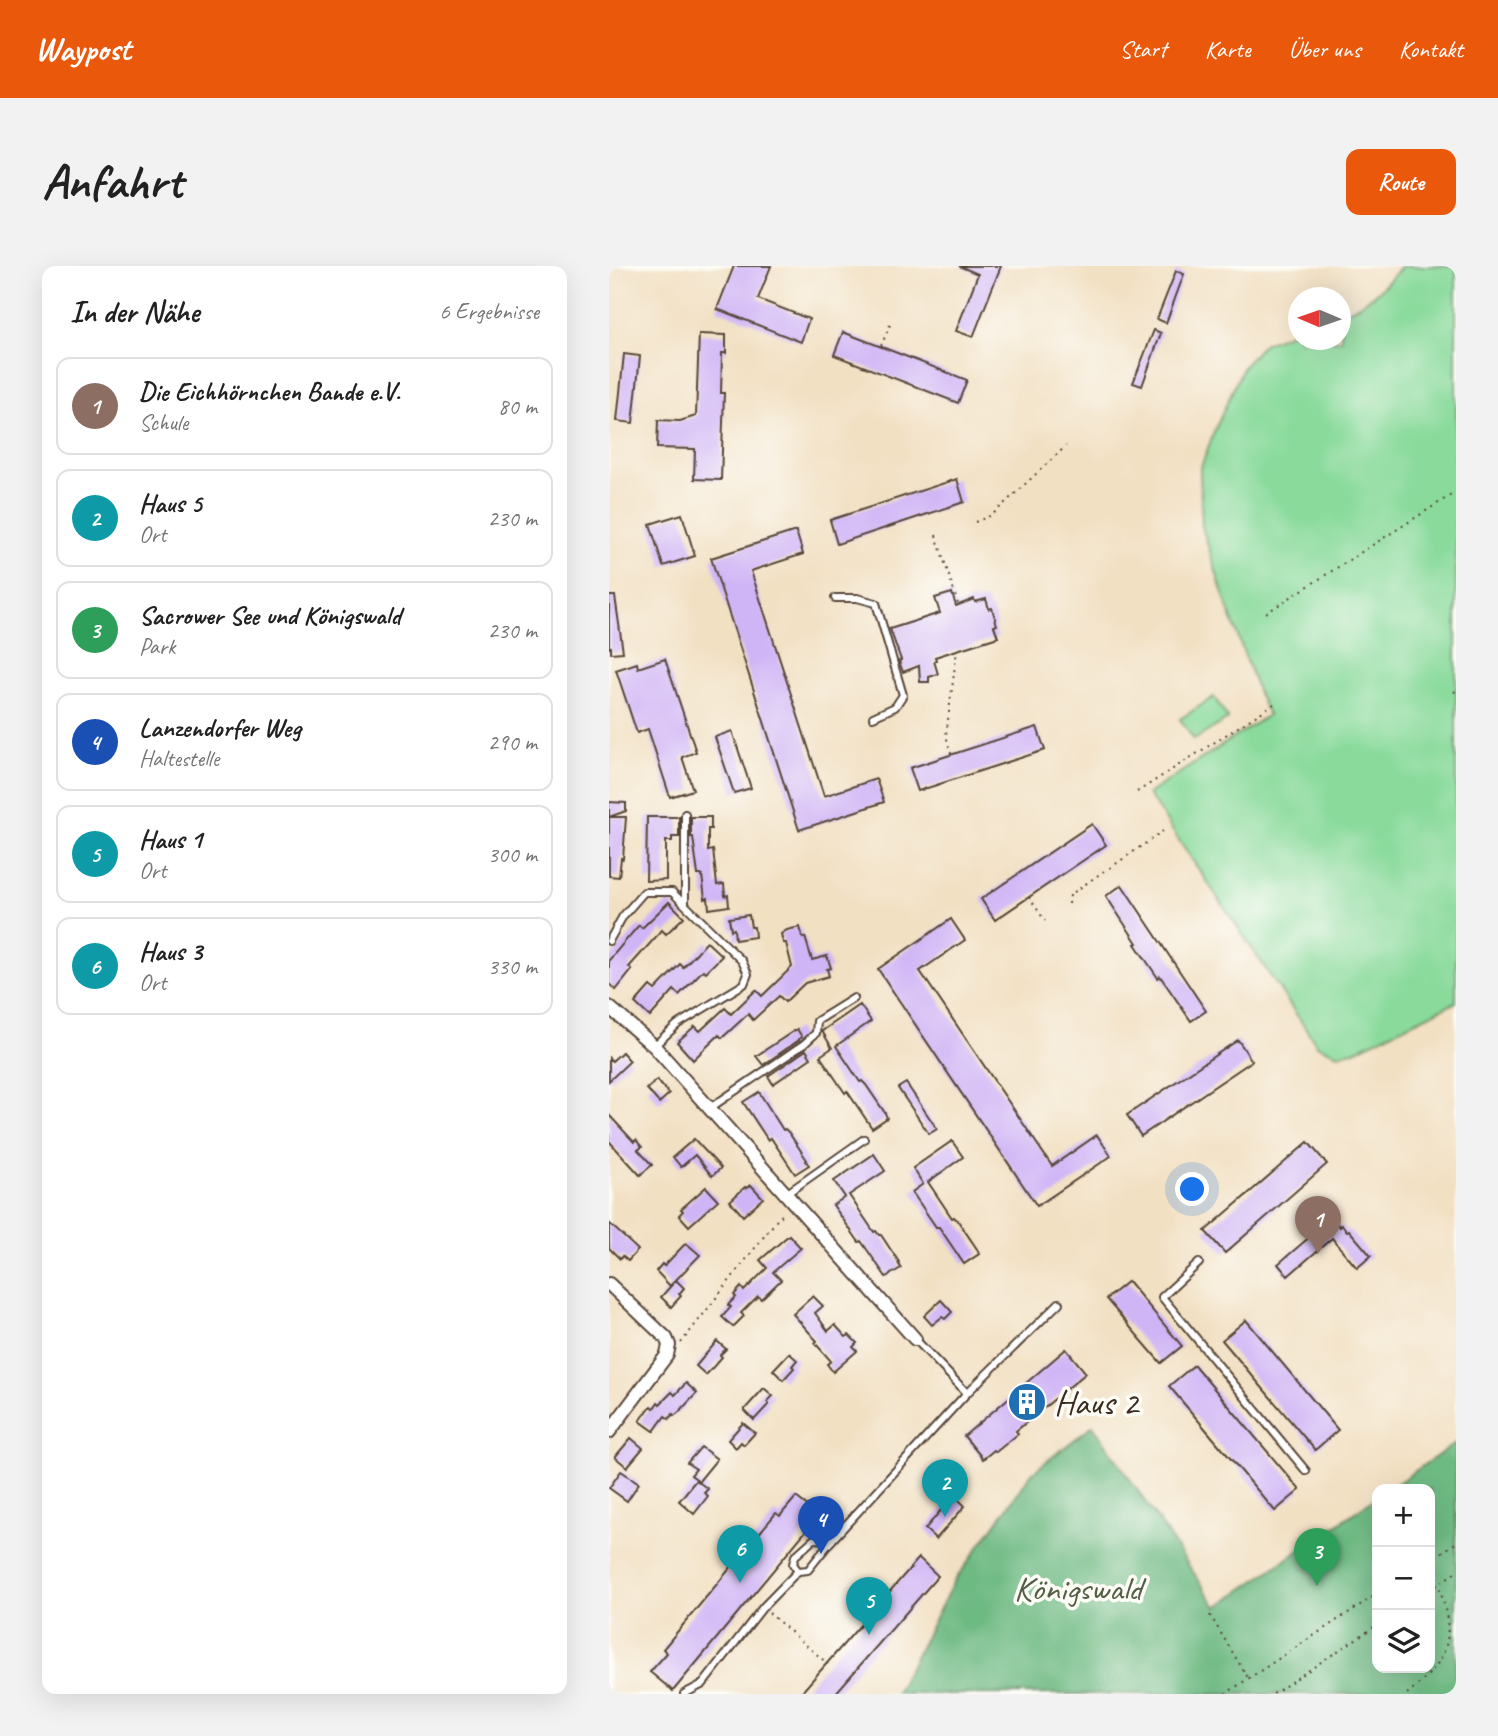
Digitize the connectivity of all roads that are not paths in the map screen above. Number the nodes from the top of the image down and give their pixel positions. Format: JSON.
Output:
{"nodes":[{"id":1,"x":835,"y":598,"type":"dead end"},
{"id":2,"x":873,"y":717,"type":"dead end"},
{"id":3,"x":685,"y":814,"type":"dead end"},
{"id":4,"x":685,"y":904,"type":"junction"},
{"id":5,"x":609,"y":941,"type":"edge"},
{"id":6,"x":854,"y":998,"type":"dead end"},
{"id":7,"x":609,"y":1007,"type":"edge"},
{"id":8,"x":654,"y":1046,"type":"junction"},
{"id":9,"x":710,"y":1108,"type":"junction"},
{"id":10,"x":864,"y":1139,"type":"dead end"},
{"id":11,"x":790,"y":1198,"type":"junction"},
{"id":12,"x":1199,"y":1263,"type":"dead end"},
{"id":13,"x":609,"y":1284,"type":"edge"},
{"id":14,"x":1059,"y":1303,"type":"dead end"},
{"id":15,"x":915,"y":1339,"type":"joint"},
{"id":16,"x":967,"y":1393,"type":"junction"},
{"id":17,"x":609,"y":1432,"type":"edge"},
{"id":18,"x":1306,"y":1471,"type":"dead end"},
{"id":19,"x":832,"y":1540,"type":"junction"},
{"id":20,"x":798,"y":1572,"type":"junction"},
{"id":21,"x":684,"y":1694,"type":"edge"}],
"edges":[{"from":1,"to":2,"type":"lane"},
{"from":3,"to":4,"type":"lane"},
{"from":4,"to":5,"type":"lane"},
{"from":4,"to":8,"type":"lane"},
{"from":6,"to":9,"type":"lane"},
{"from":7,"to":8,"type":"street"},
{"from":8,"to":9,"type":"street"},
{"from":9,"to":11,"type":"street"},
{"from":10,"to":11,"type":"lane"},
{"from":11,"to":15,"type":"street"},
{"from":12,"to":18,"type":"lane"},
{"from":13,"to":17,"type":"street"},
{"from":14,"to":16,"type":"lane"},
{"from":15,"to":16,"type":"lane"},
{"from":16,"to":19,"type":"lane"},
{"from":19,"to":20,"type":"lane"},
{"from":19,"to":20,"type":"lane"},
{"from":20,"to":21,"type":"lane"}]}
